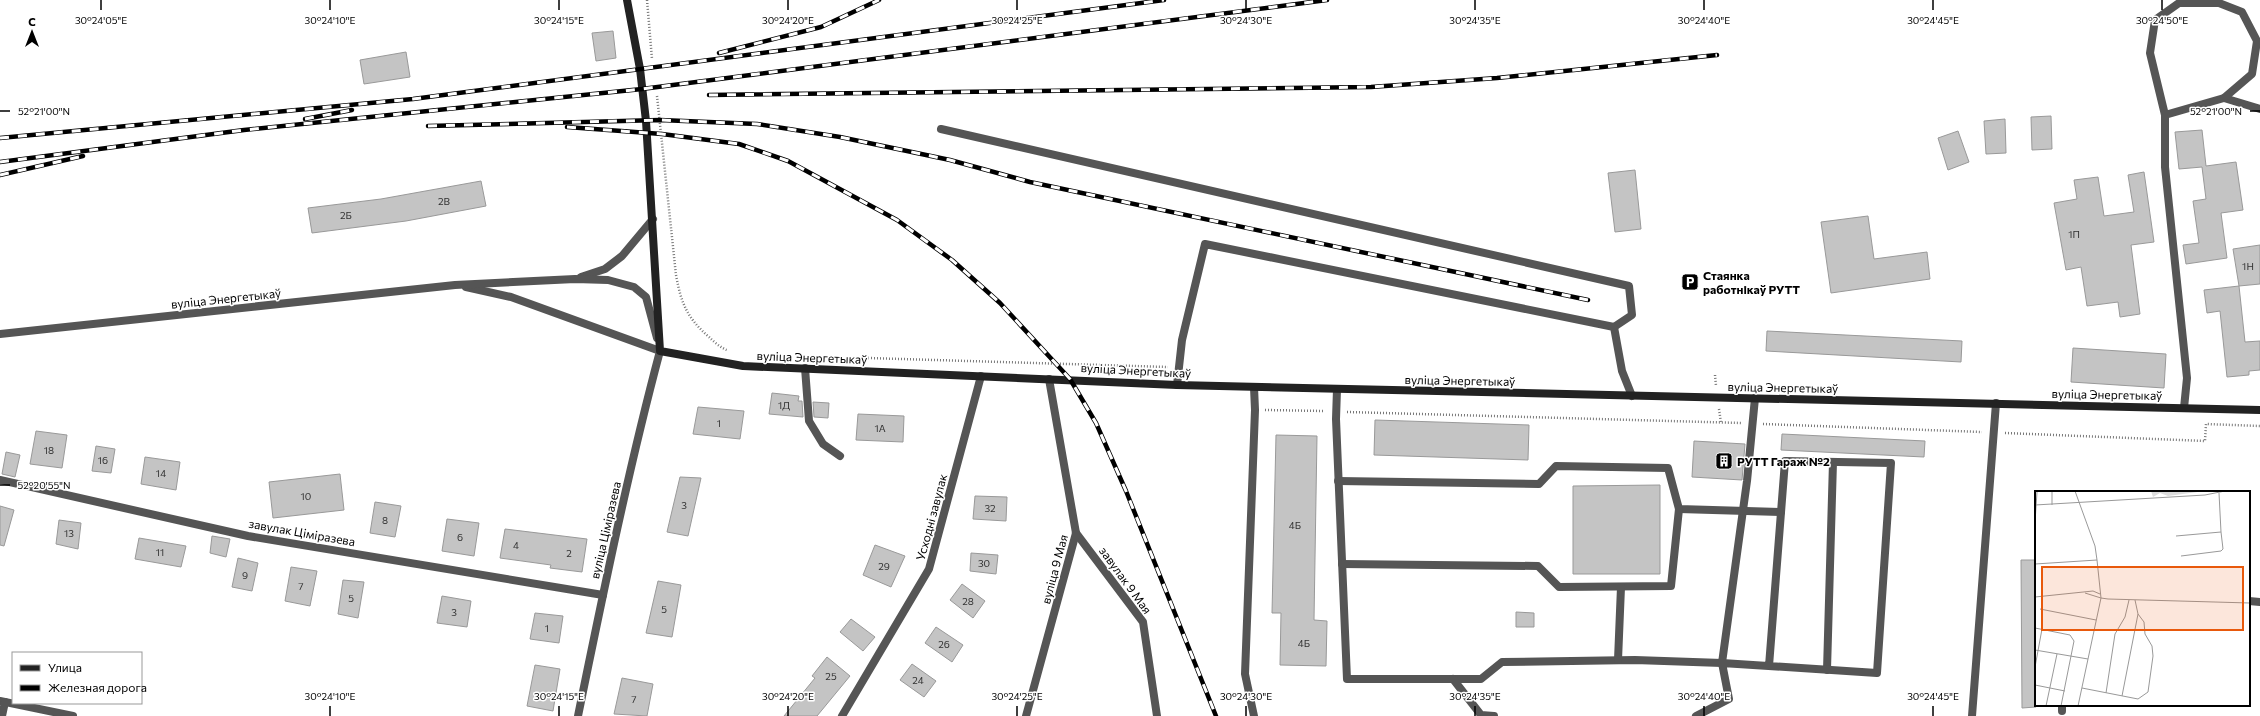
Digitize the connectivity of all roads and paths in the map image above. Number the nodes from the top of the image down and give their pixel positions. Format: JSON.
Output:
{"nodes":[{"id":1,"x":627,"y":0,"type":"edge"},
{"id":2,"x":647,"y":0,"type":"edge"},
{"id":3,"x":652,"y":67,"type":"dead end"},
{"id":4,"x":656,"y":94,"type":"dead end"},
{"id":5,"x":2224,"y":98,"type":"junction"},
{"id":6,"x":2260,"y":109,"type":"edge"},
{"id":7,"x":2165,"y":115,"type":"junction"},
{"id":8,"x":941,"y":129,"type":"dead end"},
{"id":9,"x":653,"y":219,"type":"junction"},
{"id":10,"x":575,"y":279,"type":"junction"},
{"id":11,"x":456,"y":285,"type":"junction"},
{"id":12,"x":1614,"y":327,"type":"junction"},
{"id":13,"x":0,"y":334,"type":"edge"},
{"id":14,"x":660,"y":351,"type":"junction"},
{"id":15,"x":732,"y":351,"type":"dead end"},
{"id":16,"x":865,"y":358,"type":"dead end"},
{"id":17,"x":1171,"y":367,"type":"dead end"},
{"id":18,"x":805,"y":368,"type":"junction"},
{"id":19,"x":981,"y":376,"type":"junction"},
{"id":20,"x":1049,"y":379,"type":"junction"},
{"id":21,"x":1177,"y":385,"type":"junction"},
{"id":22,"x":1254,"y":387,"type":"junction"},
{"id":23,"x":1337,"y":389,"type":"junction"},
{"id":24,"x":1632,"y":396,"type":"junction"},
{"id":25,"x":1755,"y":398,"type":"junction"},
{"id":26,"x":1996,"y":403,"type":"junction"},
{"id":27,"x":2184,"y":408,"type":"junction"},
{"id":28,"x":2260,"y":410,"type":"edge"},
{"id":29,"x":840,"y":456,"type":"dead end"},
{"id":30,"x":1833,"y":462,"type":"junction"},
{"id":31,"x":0,"y":480,"type":"edge"},
{"id":32,"x":1338,"y":481,"type":"junction"},
{"id":33,"x":1679,"y":510,"type":"junction"},
{"id":34,"x":1743,"y":511,"type":"junction"},
{"id":35,"x":1781,"y":512,"type":"junction"},
{"id":36,"x":1076,"y":533,"type":"junction"},
{"id":37,"x":1342,"y":564,"type":"junction"},
{"id":38,"x":1621,"y":587,"type":"junction"},
{"id":39,"x":603,"y":594,"type":"junction"},
{"id":40,"x":2250,"y":601,"type":"edge"},
{"id":41,"x":2260,"y":602,"type":"edge"},
{"id":42,"x":1618,"y":660,"type":"junction"},
{"id":43,"x":1722,"y":663,"type":"junction"},
{"id":44,"x":1769,"y":666,"type":"junction"},
{"id":45,"x":1827,"y":670,"type":"junction"},
{"id":46,"x":1453,"y":679,"type":"junction"},
{"id":47,"x":2,"y":701,"type":"edge"},
{"id":48,"x":12,"y":703,"type":"edge"},
{"id":49,"x":16,"y":704,"type":"edge"},
{"id":50,"x":2,"y":716,"type":"edge"},
{"id":51,"x":73,"y":716,"type":"edge"},
{"id":52,"x":578,"y":716,"type":"edge"},
{"id":53,"x":842,"y":716,"type":"edge"},
{"id":54,"x":1026,"y":716,"type":"edge"},
{"id":55,"x":1157,"y":716,"type":"edge"},
{"id":56,"x":1254,"y":716,"type":"edge"},
{"id":57,"x":1494,"y":716,"type":"edge"},
{"id":58,"x":1696,"y":716,"type":"edge"},
{"id":59,"x":1972,"y":716,"type":"edge"}],
"edges":[{"from":1,"to":9,"type":"main road"},
{"from":2,"to":3,"type":"path"},
{"from":4,"to":15,"type":"path"},
{"from":5,"to":6,"type":"street"},
{"from":5,"to":7,"type":"street"},
{"from":5,"to":7,"type":"street"},
{"from":7,"to":27,"type":"street"},
{"from":8,"to":12,"type":"street"},
{"from":9,"to":10,"type":"street"},
{"from":9,"to":14,"type":"main road"},
{"from":10,"to":11,"type":"street","name":"вуліца Энергетыкаў"},
{"from":10,"to":14,"type":"street"},
{"from":11,"to":13,"type":"street","name":"вуліца Энергетыкаў"},
{"from":11,"to":14,"type":"street"},
{"from":12,"to":21,"type":"street"},
{"from":12,"to":24,"type":"street"},
{"from":14,"to":18,"type":"main road","name":"вуліца Энергетыкаў"},
{"from":14,"to":39,"type":"street","name":"вуліца Ціміразева"},
{"from":16,"to":17,"type":"path"},
{"from":18,"to":19,"type":"main road","name":"вуліца Энергетыкаў"},
{"from":18,"to":29,"type":"street"},
{"from":19,"to":20,"type":"main road","name":"вуліца Энергетыкаў"},
{"from":19,"to":53,"type":"street","name":"Усходні завулак"},
{"from":20,"to":21,"type":"main road","name":"вуліца Энергетыкаў"},
{"from":20,"to":36,"type":"street","name":"вуліца 9 Мая"},
{"from":21,"to":22,"type":"main road","name":"вуліца Энергетыкаў"},
{"from":22,"to":23,"type":"main road","name":"вуліца Энергетыкаў"},
{"from":22,"to":56,"type":"street"},
{"from":23,"to":24,"type":"main road","name":"вуліца Энергетыкаў"},
{"from":23,"to":32,"type":"street"},
{"from":24,"to":25,"type":"main road","name":"вуліца Энергетыкаў"},
{"from":25,"to":26,"type":"main road","name":"вуліца Энергетыкаў"},
{"from":25,"to":34,"type":"street"},
{"from":26,"to":27,"type":"main road","name":"вуліца Энергетыкаў"},
{"from":26,"to":59,"type":"street"},
{"from":27,"to":28,"type":"main road","name":"вуліца Энергетыкаў"},
{"from":30,"to":35,"type":"street"},
{"from":30,"to":45,"type":"street"},
{"from":30,"to":45,"type":"street"},
{"from":31,"to":39,"type":"street","name":"завулак Ціміразева"},
{"from":32,"to":33,"type":"street"},
{"from":32,"to":37,"type":"street"},
{"from":33,"to":34,"type":"street"},
{"from":33,"to":38,"type":"street"},
{"from":34,"to":35,"type":"street"},
{"from":34,"to":43,"type":"street"},
{"from":35,"to":44,"type":"street"},
{"from":36,"to":54,"type":"street","name":"вуліца 9 Мая"},
{"from":36,"to":55,"type":"street","name":"завулак 9 Мая"},
{"from":37,"to":38,"type":"street"},
{"from":37,"to":46,"type":"street"},
{"from":38,"to":42,"type":"street"},
{"from":39,"to":52,"type":"street","name":"вуліца Ціміразева"},
{"from":40,"to":41,"type":"street"},
{"from":42,"to":43,"type":"street"},
{"from":42,"to":46,"type":"street"},
{"from":43,"to":44,"type":"street"},
{"from":43,"to":58,"type":"street"},
{"from":44,"to":45,"type":"street"},
{"from":46,"to":57,"type":"street"},
{"from":47,"to":48,"type":"street"},
{"from":47,"to":50,"type":"street"},
{"from":49,"to":51,"type":"street"}]}
